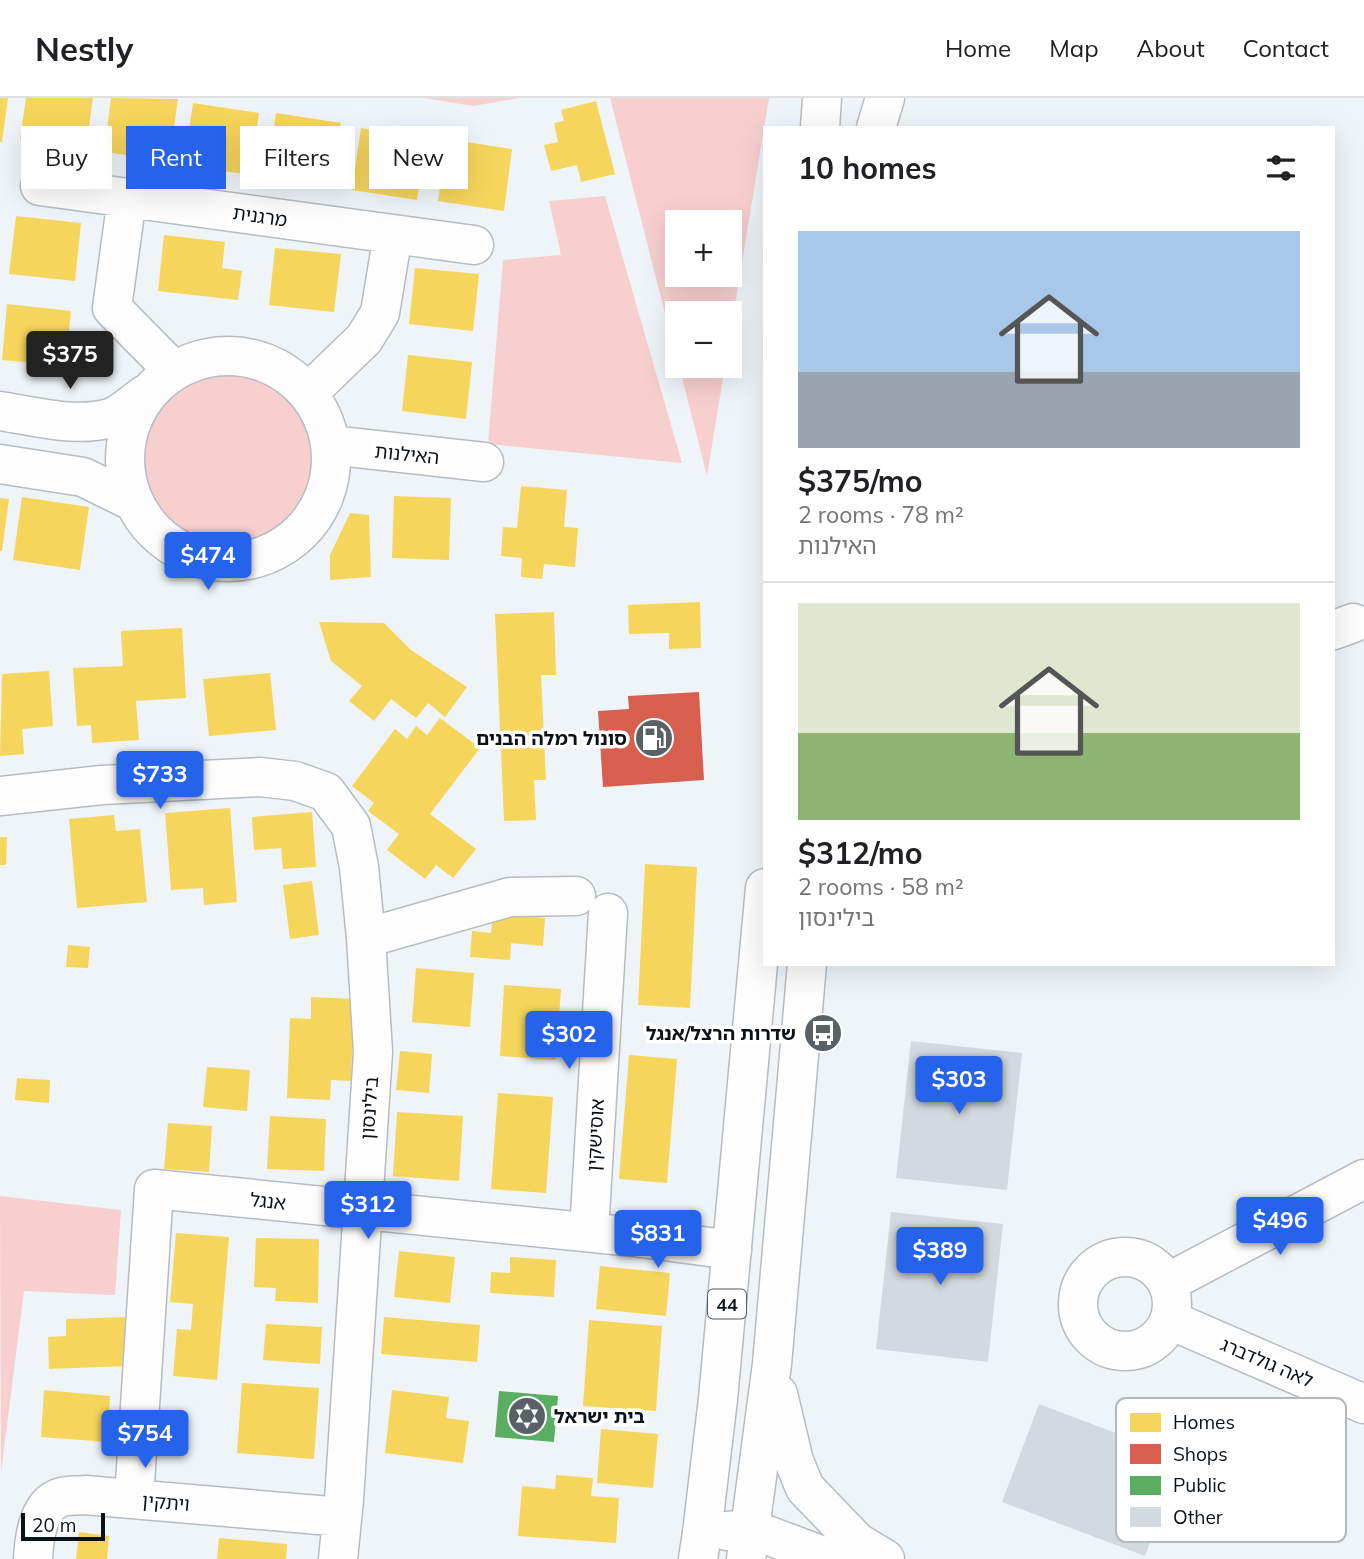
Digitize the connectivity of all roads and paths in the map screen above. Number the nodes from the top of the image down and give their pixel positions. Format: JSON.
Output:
{"nodes":[{"id":1,"x":822,"y":98,"type":"edge"},
{"id":2,"x":869,"y":98,"type":"edge"},
{"id":3,"x":885,"y":98,"type":"edge"},
{"id":4,"x":820,"y":126,"type":"edge"},
{"id":5,"x":869,"y":126,"type":"edge"},
{"id":6,"x":877,"y":126,"type":"edge"},
{"id":7,"x":62,"y":189,"type":"edge"},
{"id":8,"x":127,"y":198,"type":"junction"},
{"id":9,"x":393,"y":234,"type":"junction"},
{"id":10,"x":474,"y":244,"type":"dead end"},
{"id":11,"x":160,"y":382,"type":"junction"},
{"id":12,"x":308,"y":393,"type":"junction"},
{"id":13,"x":0,"y":411,"type":"edge"},
{"id":14,"x":330,"y":445,"type":"junction"},
{"id":15,"x":484,"y":462,"type":"dead end"},
{"id":16,"x":0,"y":464,"type":"edge"},
{"id":17,"x":132,"y":501,"type":"junction"},
{"id":18,"x":0,"y":796,"type":"edge"},
{"id":19,"x":763,"y":910,"type":"edge"},
{"id":20,"x":366,"y":938,"type":"junction"},
{"id":21,"x":807,"y":966,"type":"edge"},
{"id":22,"x":1364,"y":1179,"type":"edge"},
{"id":23,"x":362,"y":1210,"type":"junction"},
{"id":24,"x":589,"y":1232,"type":"junction"},
{"id":25,"x":732,"y":1250,"type":"junction"},
{"id":26,"x":1167,"y":1283,"type":"junction"},
{"id":27,"x":1170,"y":1320,"type":"junction"},
{"id":28,"x":772,"y":1364,"type":"junction"},
{"id":29,"x":1364,"y":1404,"type":"edge"},
{"id":30,"x":134,"y":1499,"type":"junction"},
{"id":31,"x":342,"y":1517,"type":"junction"},
{"id":32,"x":700,"y":1546,"type":"edge"},
{"id":33,"x":747,"y":1549,"type":"edge"},
{"id":34,"x":33,"y":1559,"type":"edge"},
{"id":35,"x":338,"y":1559,"type":"edge"},
{"id":36,"x":831,"y":1559,"type":"edge"},
{"id":37,"x":885,"y":1559,"type":"edge"}],
"edges":[{"from":1,"to":4,"type":"main road"},
{"from":2,"to":5,"type":"main road"},
{"from":3,"to":6,"type":"main road"},
{"from":7,"to":8,"type":"main road","name":"מרגנית"},
{"from":8,"to":9,"type":"main road","name":"מרגנית"},
{"from":8,"to":11,"type":"main road"},
{"from":9,"to":10,"type":"main road","name":"מרגנית"},
{"from":9,"to":12,"type":"main road"},
{"from":11,"to":12,"type":"main road"},
{"from":11,"to":13,"type":"main road"},
{"from":11,"to":17,"type":"main road"},
{"from":12,"to":14,"type":"main road"},
{"from":14,"to":15,"type":"main road","name":"האילנות"},
{"from":14,"to":17,"type":"main road"},
{"from":16,"to":17,"type":"main road"},
{"from":18,"to":20,"type":"main road","name":"בילינסון"},
{"from":19,"to":25,"type":"main road","number":"44"},
{"from":20,"to":23,"type":"main road","name":"בילינסון"},
{"from":20,"to":24,"type":"main road","name":"אוסישקין"},
{"from":21,"to":28,"type":"main road"},
{"from":22,"to":26,"type":"main road"},
{"from":23,"to":24,"type":"main road","name":"אנגל"},
{"from":23,"to":30,"type":"main road","name":"אנגל"},
{"from":23,"to":31,"type":"main road","name":"בילינסון"},
{"from":24,"to":25,"type":"main road","name":"אנגל"},
{"from":25,"to":32,"type":"main road","number":"44"},
{"from":26,"to":27,"type":"main road"},
{"from":26,"to":27,"type":"main road"},
{"from":27,"to":29,"type":"main road","name":"לאה גולדברג"},
{"from":28,"to":33,"type":"main road"},
{"from":28,"to":37,"type":"main road"},
{"from":30,"to":31,"type":"main road","name":"ויתקין"},
{"from":30,"to":34,"type":"main road","name":"ויתקין"},
{"from":31,"to":35,"type":"main road","name":"בילינסון"},
{"from":32,"to":33,"type":"main road"},
{"from":33,"to":36,"type":"main road"}]}
